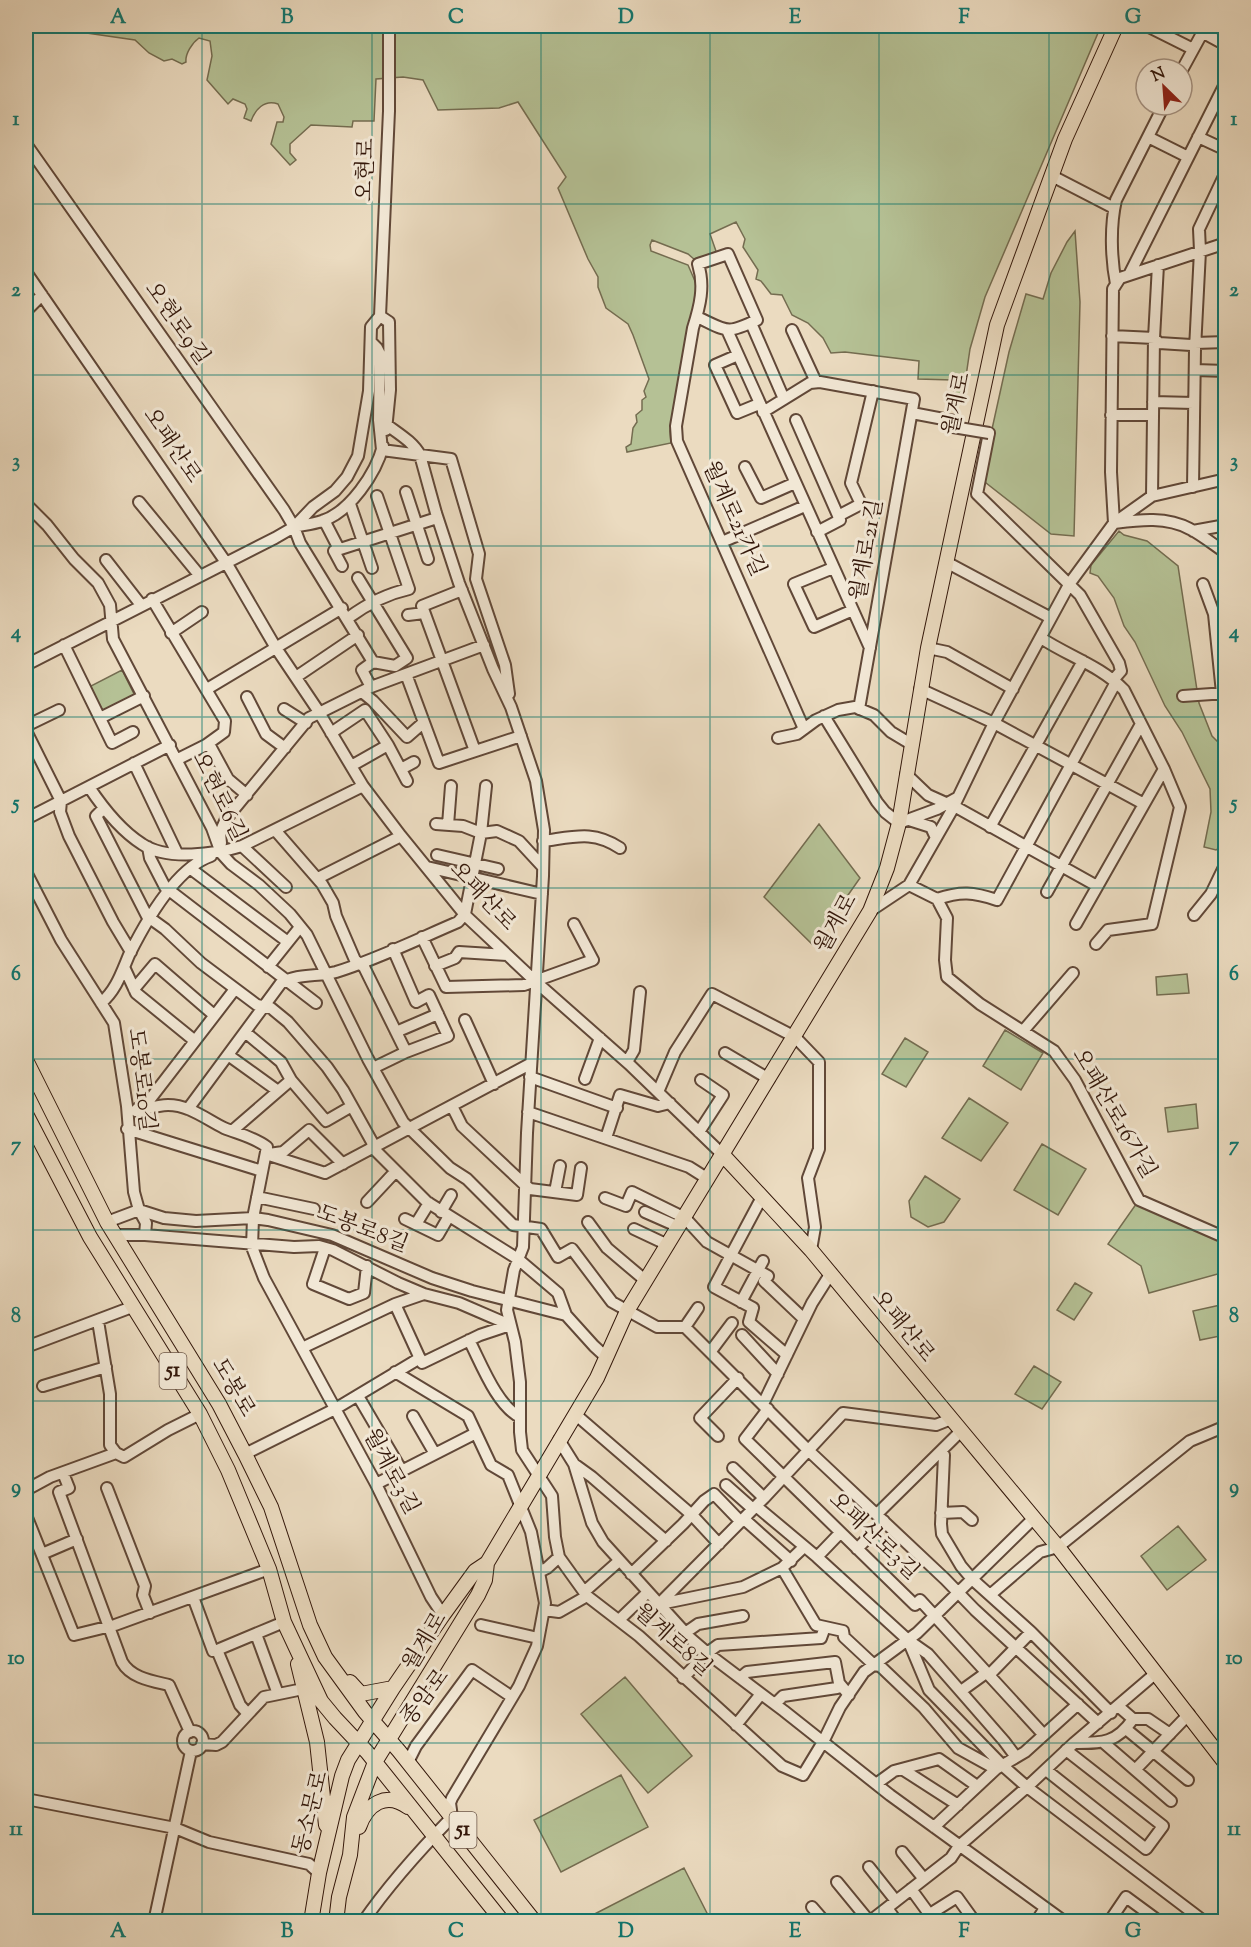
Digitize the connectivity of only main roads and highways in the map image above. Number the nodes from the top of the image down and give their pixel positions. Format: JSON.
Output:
{"nodes":[{"id":1,"x":1116,"y":26,"type":"edge"},
{"id":2,"x":26,"y":1060,"type":"edge"},
{"id":3,"x":26,"y":1114,"type":"edge"},
{"id":4,"x":31,"y":1140,"type":"edge"},
{"id":5,"x":723,"y":1155,"type":"junction"},
{"id":6,"x":487,"y":1563,"type":"junction"},
{"id":7,"x":310,"y":1625,"type":"junction"},
{"id":8,"x":293,"y":1641,"type":"junction"},
{"id":9,"x":393,"y":1688,"type":"junction"},
{"id":10,"x":373,"y":1722,"type":"junction"},
{"id":11,"x":390,"y":1740,"type":"junction"},
{"id":12,"x":359,"y":1743,"type":"junction"},
{"id":13,"x":375,"y":1762,"type":"junction"},
{"id":14,"x":1226,"y":1764,"type":"edge"},
{"id":15,"x":413,"y":1810,"type":"junction"},
{"id":16,"x":327,"y":1840,"type":"junction"},
{"id":17,"x":350,"y":1855,"type":"junction"},
{"id":18,"x":311,"y":1922,"type":"edge"},
{"id":19,"x":336,"y":1922,"type":"edge"},
{"id":20,"x":504,"y":1922,"type":"edge"},
{"id":21,"x":535,"y":1922,"type":"edge"}],
"edges":[{"from":1,"to":5,"type":"main road","name":"월계로"},
{"from":2,"to":7,"type":"main road","name":"도봉로","number":"51"},
{"from":3,"to":4,"type":"main road","name":"도봉로","number":"51"},
{"from":4,"to":8,"type":"main road","name":"도봉로","number":"51"},
{"from":5,"to":6,"type":"main road","name":"월계로"},
{"from":5,"to":14,"type":"main road","name":"오패산로"},
{"from":6,"to":9,"type":"main road","name":"월계로"},
{"from":6,"to":11,"type":"main road","name":"월계로"},
{"from":7,"to":9,"type":"main road"},
{"from":7,"to":10,"type":"main road","name":"도봉로","number":"51"},
{"from":8,"to":12,"type":"main road","name":"도봉로","number":"51"},
{"from":8,"to":16,"type":"main road"},
{"from":9,"to":10,"type":"main road","name":"월계로"},
{"from":10,"to":11,"type":"main road","name":"도봉로","number":"51"},
{"from":10,"to":12,"type":"main road","name":"동소문로"},
{"from":11,"to":13,"type":"main road","name":"동소문로"},
{"from":11,"to":21,"type":"main road","name":"종암로","number":"51"},
{"from":12,"to":13,"type":"main road","name":"도봉로","number":"51"},
{"from":12,"to":16,"type":"main road","name":"동소문로"},
{"from":13,"to":15,"type":"main road","number":"51"},
{"from":13,"to":17,"type":"main road","name":"동소문로"},
{"from":15,"to":17,"type":"main road"},
{"from":15,"to":20,"type":"main road","number":"51"},
{"from":16,"to":18,"type":"main road","name":"동소문로"},
{"from":17,"to":19,"type":"main road","name":"동소문로"}]}
